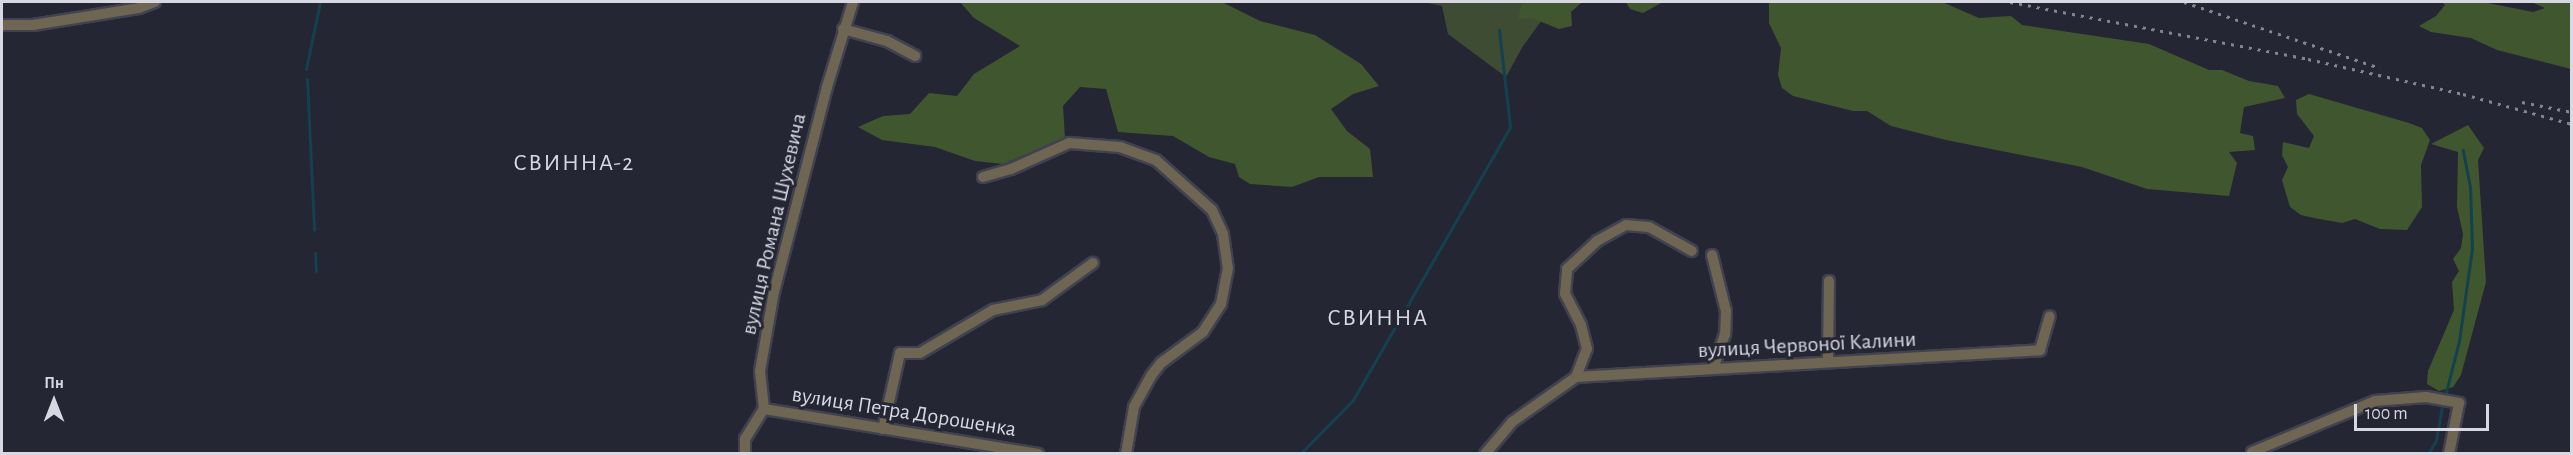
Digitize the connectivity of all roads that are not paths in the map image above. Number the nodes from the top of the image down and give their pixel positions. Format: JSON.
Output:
{"nodes":[{"id":1,"x":155,"y":2,"type":"edge"},
{"id":2,"x":853,"y":2,"type":"edge"},
{"id":3,"x":2,"y":25,"type":"edge"},
{"id":4,"x":843,"y":29,"type":"junction"},
{"id":5,"x":915,"y":56,"type":"dead end"},
{"id":6,"x":983,"y":177,"type":"dead end"},
{"id":7,"x":1692,"y":251,"type":"dead end"},
{"id":8,"x":1712,"y":255,"type":"dead end"},
{"id":9,"x":1093,"y":263,"type":"dead end"},
{"id":10,"x":1829,"y":281,"type":"dead end"},
{"id":11,"x":2050,"y":316,"type":"dead end"},
{"id":12,"x":1828,"y":361,"type":"junction"},
{"id":13,"x":1713,"y":369,"type":"junction"},
{"id":14,"x":1576,"y":377,"type":"junction"},
{"id":15,"x":764,"y":409,"type":"junction"},
{"id":16,"x":883,"y":429,"type":"junction"},
{"id":17,"x":2252,"y":452,"type":"edge"},
{"id":18,"x":745,"y":453,"type":"edge"},
{"id":19,"x":1038,"y":453,"type":"edge"},
{"id":20,"x":1126,"y":453,"type":"edge"},
{"id":21,"x":1485,"y":453,"type":"edge"},
{"id":22,"x":2449,"y":453,"type":"edge"}],
"edges":[{"from":1,"to":3,"type":"street"},
{"from":2,"to":4,"type":"street","name":"вулиця Романа Шухевича"},
{"from":4,"to":5,"type":"street"},
{"from":4,"to":15,"type":"street","name":"вулиця Романа Шухевича"},
{"from":6,"to":20,"type":"street"},
{"from":7,"to":14,"type":"street"},
{"from":8,"to":13,"type":"street"},
{"from":9,"to":16,"type":"street"},
{"from":10,"to":12,"type":"street"},
{"from":11,"to":12,"type":"street","name":"вулиця Червоної Калини"},
{"from":12,"to":13,"type":"street","name":"вулиця Червоної Калини"},
{"from":13,"to":14,"type":"street","name":"вулиця Червоної Калини"},
{"from":14,"to":21,"type":"street"},
{"from":15,"to":16,"type":"street","name":"вулиця Петра Дорошенка"},
{"from":15,"to":18,"type":"street"},
{"from":16,"to":19,"type":"street","name":"вулиця Петра Дорошенка"},
{"from":17,"to":22,"type":"street"}]}
